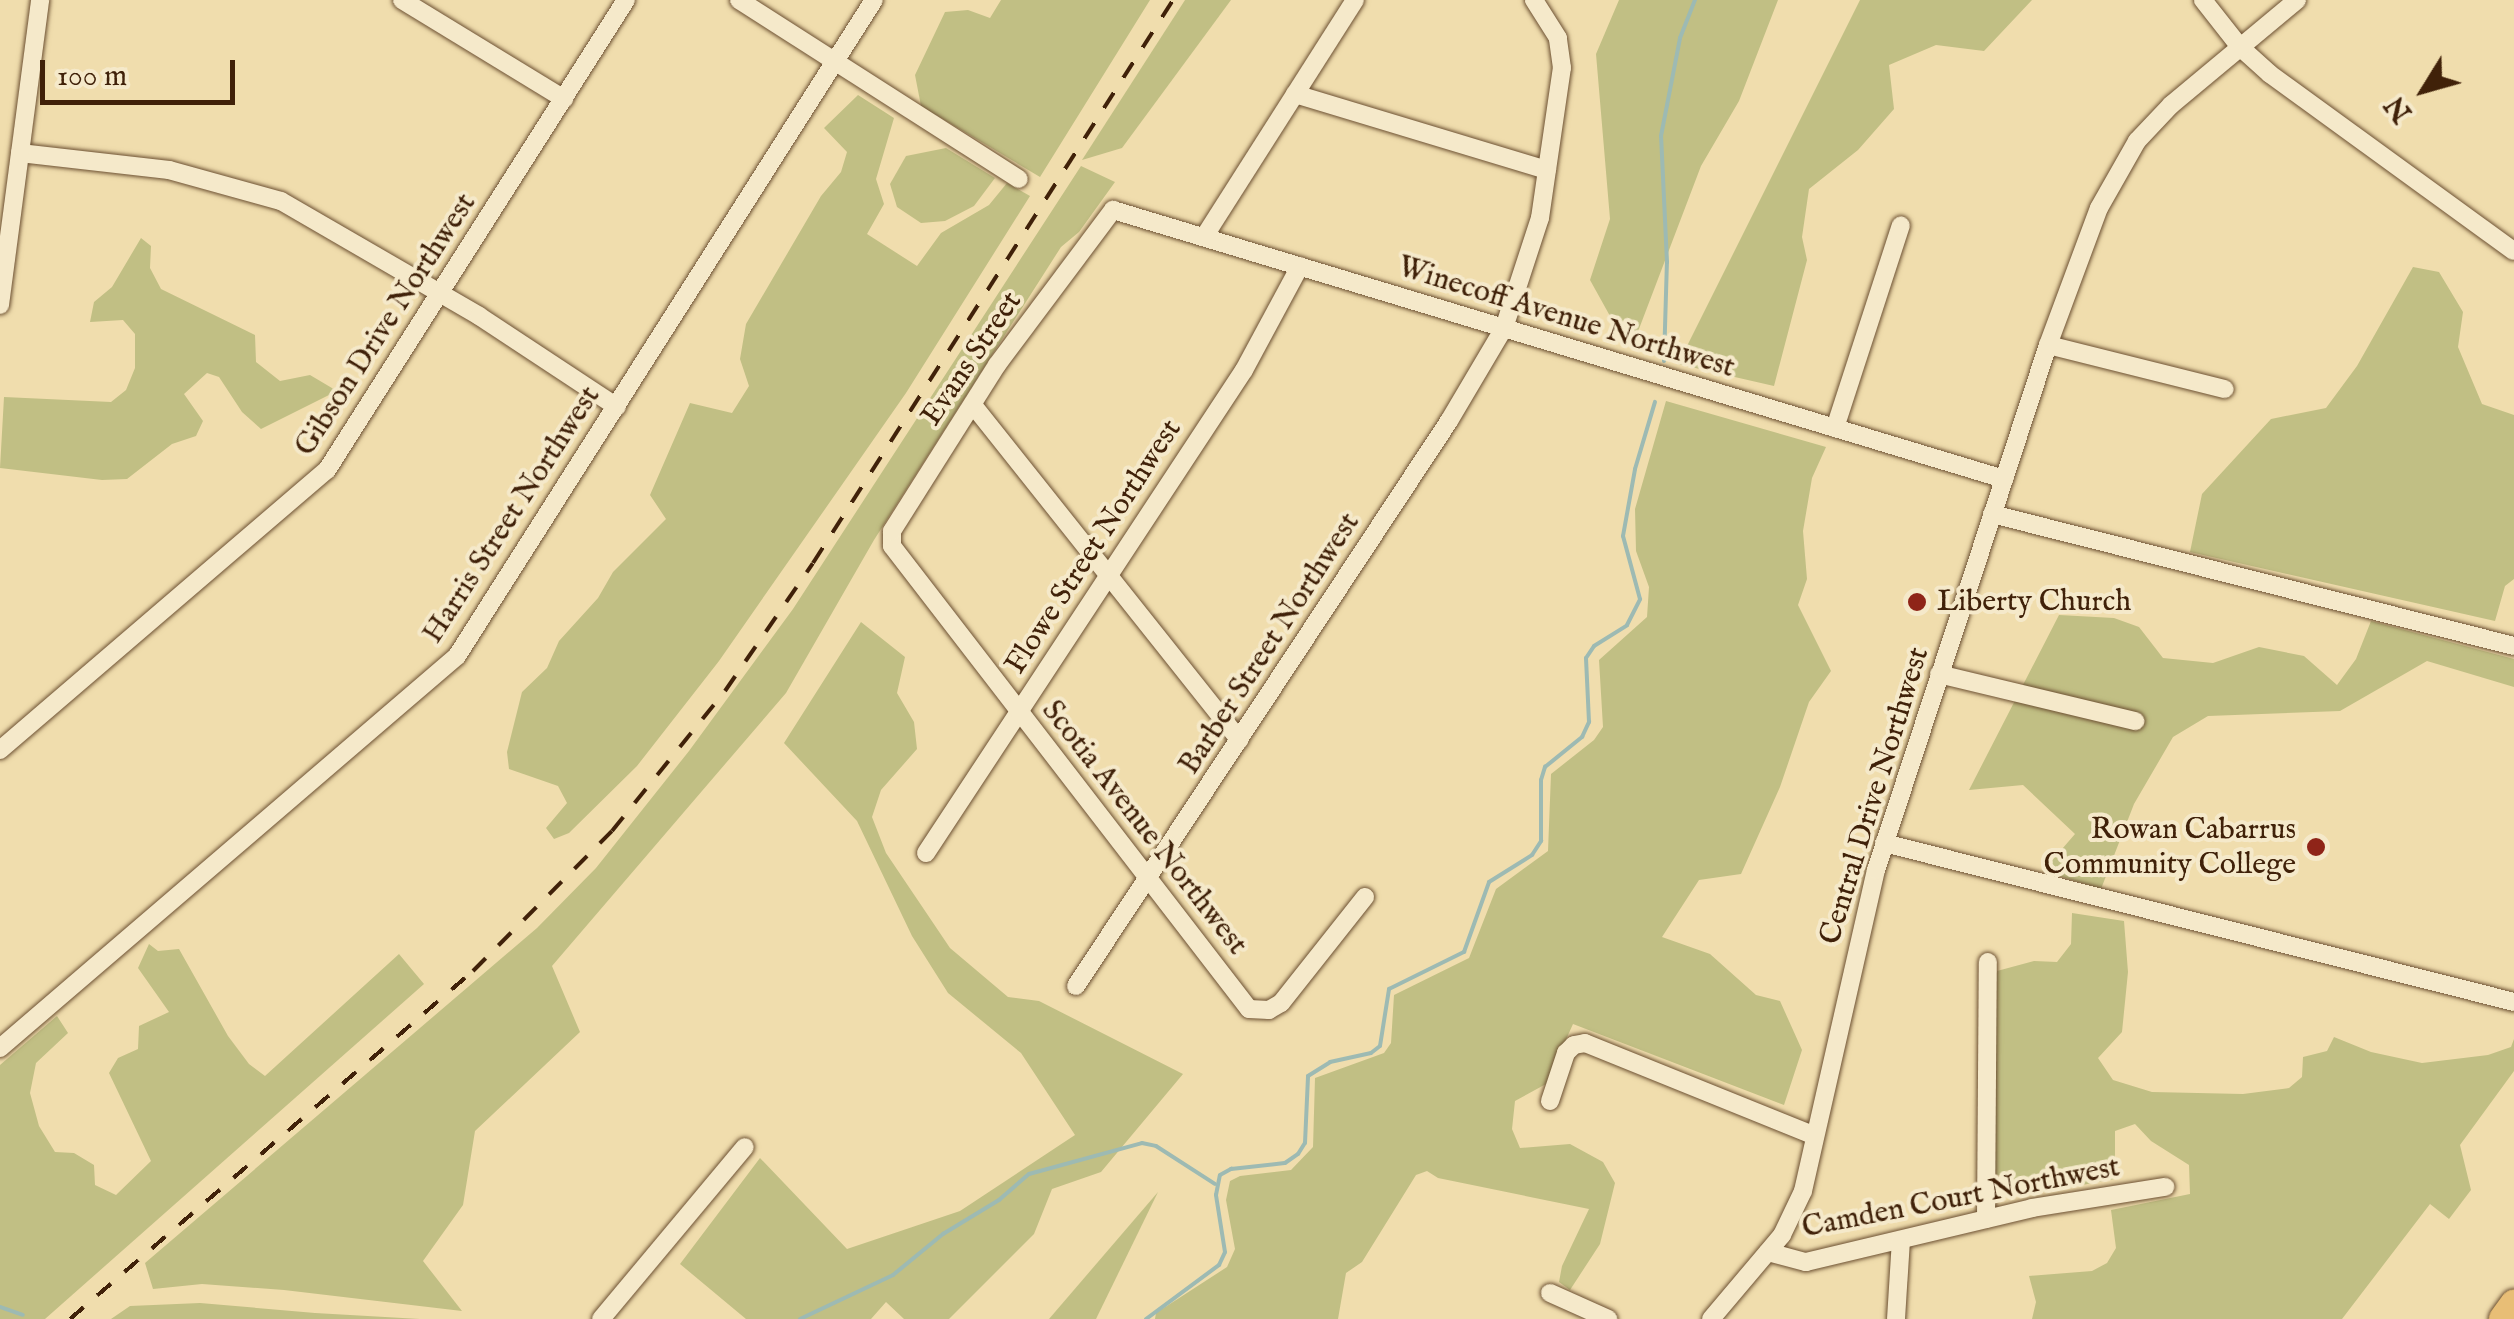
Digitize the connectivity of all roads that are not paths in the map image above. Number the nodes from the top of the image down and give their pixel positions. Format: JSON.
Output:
{"nodes":[{"id":1,"x":40,"y":0,"type":"edge"},
{"id":2,"x":402,"y":0,"type":"edge"},
{"id":3,"x":626,"y":0,"type":"edge"},
{"id":4,"x":738,"y":0,"type":"edge"},
{"id":5,"x":874,"y":0,"type":"edge"},
{"id":6,"x":1355,"y":0,"type":"edge"},
{"id":7,"x":1534,"y":0,"type":"edge"},
{"id":8,"x":2203,"y":0,"type":"edge"},
{"id":9,"x":2297,"y":0,"type":"edge"},
{"id":10,"x":2240,"y":47,"type":"junction"},
{"id":11,"x":836,"y":61,"type":"junction"},
{"id":12,"x":1295,"y":94,"type":"junction"},
{"id":13,"x":564,"y":99,"type":"junction"},
{"id":14,"x":20,"y":153,"type":"junction"},
{"id":15,"x":1547,"y":170,"type":"junction"},
{"id":16,"x":1019,"y":179,"type":"dead end"},
{"id":17,"x":1113,"y":210,"type":"joint"},
{"id":18,"x":1901,"y":225,"type":"dead end"},
{"id":19,"x":1204,"y":237,"type":"junction"},
{"id":20,"x":2514,"y":251,"type":"edge"},
{"id":21,"x":1300,"y":266,"type":"junction"},
{"id":22,"x":442,"y":294,"type":"junction"},
{"id":23,"x":0,"y":305,"type":"edge"},
{"id":24,"x":1504,"y":328,"type":"junction"},
{"id":25,"x":2048,"y":346,"type":"junction"},
{"id":26,"x":2226,"y":389,"type":"dead end"},
{"id":27,"x":973,"y":405,"type":"junction"},
{"id":28,"x":617,"y":407,"type":"junction"},
{"id":29,"x":1835,"y":428,"type":"junction"},
{"id":30,"x":2004,"y":479,"type":"junction"},
{"id":31,"x":1992,"y":514,"type":"junction"},
{"id":32,"x":892,"y":546,"type":"joint"},
{"id":33,"x":1108,"y":575,"type":"junction"},
{"id":34,"x":2514,"y":646,"type":"edge"},
{"id":35,"x":1939,"y":674,"type":"junction"},
{"id":36,"x":1020,"y":712,"type":"junction"},
{"id":37,"x":2136,"y":721,"type":"dead end"},
{"id":38,"x":1239,"y":740,"type":"junction"},
{"id":39,"x":0,"y":750,"type":"edge"},
{"id":40,"x":1884,"y":844,"type":"junction"},
{"id":41,"x":926,"y":853,"type":"dead end"},
{"id":42,"x":1149,"y":879,"type":"junction"},
{"id":43,"x":1366,"y":896,"type":"dead end"},
{"id":44,"x":1988,"y":962,"type":"dead end"},
{"id":45,"x":1076,"y":986,"type":"dead end"},
{"id":46,"x":2514,"y":1002,"type":"edge"},
{"id":47,"x":0,"y":1048,"type":"edge"},
{"id":48,"x":1550,"y":1100,"type":"dead end"},
{"id":49,"x":1816,"y":1136,"type":"junction"},
{"id":50,"x":745,"y":1148,"type":"dead end"},
{"id":51,"x":2166,"y":1187,"type":"dead end"},
{"id":52,"x":1986,"y":1219,"type":"junction"},
{"id":53,"x":1900,"y":1240,"type":"junction"},
{"id":54,"x":1768,"y":1252,"type":"junction"},
{"id":55,"x":1550,"y":1293,"type":"dead end"},
{"id":56,"x":2514,"y":1304,"type":"edge"},
{"id":57,"x":601,"y":1319,"type":"edge"},
{"id":58,"x":1608,"y":1319,"type":"edge"},
{"id":59,"x":1712,"y":1319,"type":"edge"},
{"id":60,"x":1896,"y":1319,"type":"edge"},
{"id":61,"x":2503,"y":1319,"type":"edge"}],
"edges":[{"from":1,"to":14,"type":"street"},
{"from":2,"to":13,"type":"street"},
{"from":3,"to":13,"type":"street","name":"Gibson Drive Northwest"},
{"from":4,"to":11,"type":"street"},
{"from":5,"to":11,"type":"street","name":"Harris Street Northwest"},
{"from":6,"to":12,"type":"street"},
{"from":7,"to":15,"type":"street","name":"Barber Street Northwest"},
{"from":8,"to":10,"type":"street"},
{"from":9,"to":10,"type":"street","name":"Central Drive Northwest"},
{"from":10,"to":20,"type":"street"},
{"from":10,"to":25,"type":"street","name":"Central Drive Northwest"},
{"from":11,"to":16,"type":"street"},
{"from":11,"to":28,"type":"street","name":"Harris Street Northwest"},
{"from":12,"to":15,"type":"street"},
{"from":12,"to":19,"type":"street"},
{"from":13,"to":22,"type":"street","name":"Gibson Drive Northwest"},
{"from":14,"to":22,"type":"street"},
{"from":14,"to":23,"type":"street"},
{"from":15,"to":24,"type":"street","name":"Barber Street Northwest"},
{"from":17,"to":19,"type":"street","name":"Winecoff Avenue Northwest"},
{"from":17,"to":27,"type":"street","name":"Evans Street"},
{"from":18,"to":29,"type":"street"},
{"from":19,"to":21,"type":"street","name":"Winecoff Avenue Northwest"},
{"from":21,"to":24,"type":"street","name":"Winecoff Avenue Northwest"},
{"from":21,"to":33,"type":"street","name":"Flowe Street Northwest"},
{"from":22,"to":28,"type":"street"},
{"from":22,"to":39,"type":"street","name":"Gibson Drive Northwest"},
{"from":24,"to":29,"type":"street","name":"Winecoff Avenue Northwest"},
{"from":24,"to":38,"type":"street","name":"Barber Street Northwest"},
{"from":25,"to":26,"type":"street"},
{"from":25,"to":30,"type":"street","name":"Central Drive Northwest"},
{"from":27,"to":32,"type":"street","name":"Evans Street"},
{"from":27,"to":33,"type":"street"},
{"from":28,"to":47,"type":"street","name":"Harris Street Northwest"},
{"from":29,"to":30,"type":"street","name":"Winecoff Avenue Northwest"},
{"from":30,"to":31,"type":"street","name":"Central Drive Northwest"},
{"from":31,"to":34,"type":"street"},
{"from":31,"to":35,"type":"street","name":"Central Drive Northwest"},
{"from":32,"to":36,"type":"street","name":"Scotia Avenue Northwest"},
{"from":33,"to":36,"type":"street","name":"Flowe Street Northwest"},
{"from":33,"to":38,"type":"street"},
{"from":35,"to":37,"type":"street"},
{"from":35,"to":40,"type":"street","name":"Central Drive Northwest"},
{"from":36,"to":41,"type":"street","name":"Flowe Street Northwest"},
{"from":36,"to":42,"type":"street","name":"Scotia Avenue Northwest"},
{"from":38,"to":42,"type":"street","name":"Barber Street Northwest"},
{"from":40,"to":46,"type":"street"},
{"from":40,"to":49,"type":"street","name":"Central Drive Northwest"},
{"from":42,"to":43,"type":"street","name":"Scotia Avenue Northwest"},
{"from":42,"to":45,"type":"street","name":"Barber Street Northwest"},
{"from":44,"to":52,"type":"street"},
{"from":48,"to":49,"type":"street"},
{"from":49,"to":54,"type":"street","name":"Central Drive Northwest"},
{"from":50,"to":57,"type":"street"},
{"from":51,"to":52,"type":"street","name":"Camden Court Northwest"},
{"from":52,"to":53,"type":"street","name":"Camden Court Northwest"},
{"from":53,"to":54,"type":"street","name":"Camden Court Northwest"},
{"from":53,"to":60,"type":"street"},
{"from":54,"to":59,"type":"street","name":"Central Drive Northwest"},
{"from":55,"to":58,"type":"street"},
{"from":56,"to":61,"type":"highway"}]}
